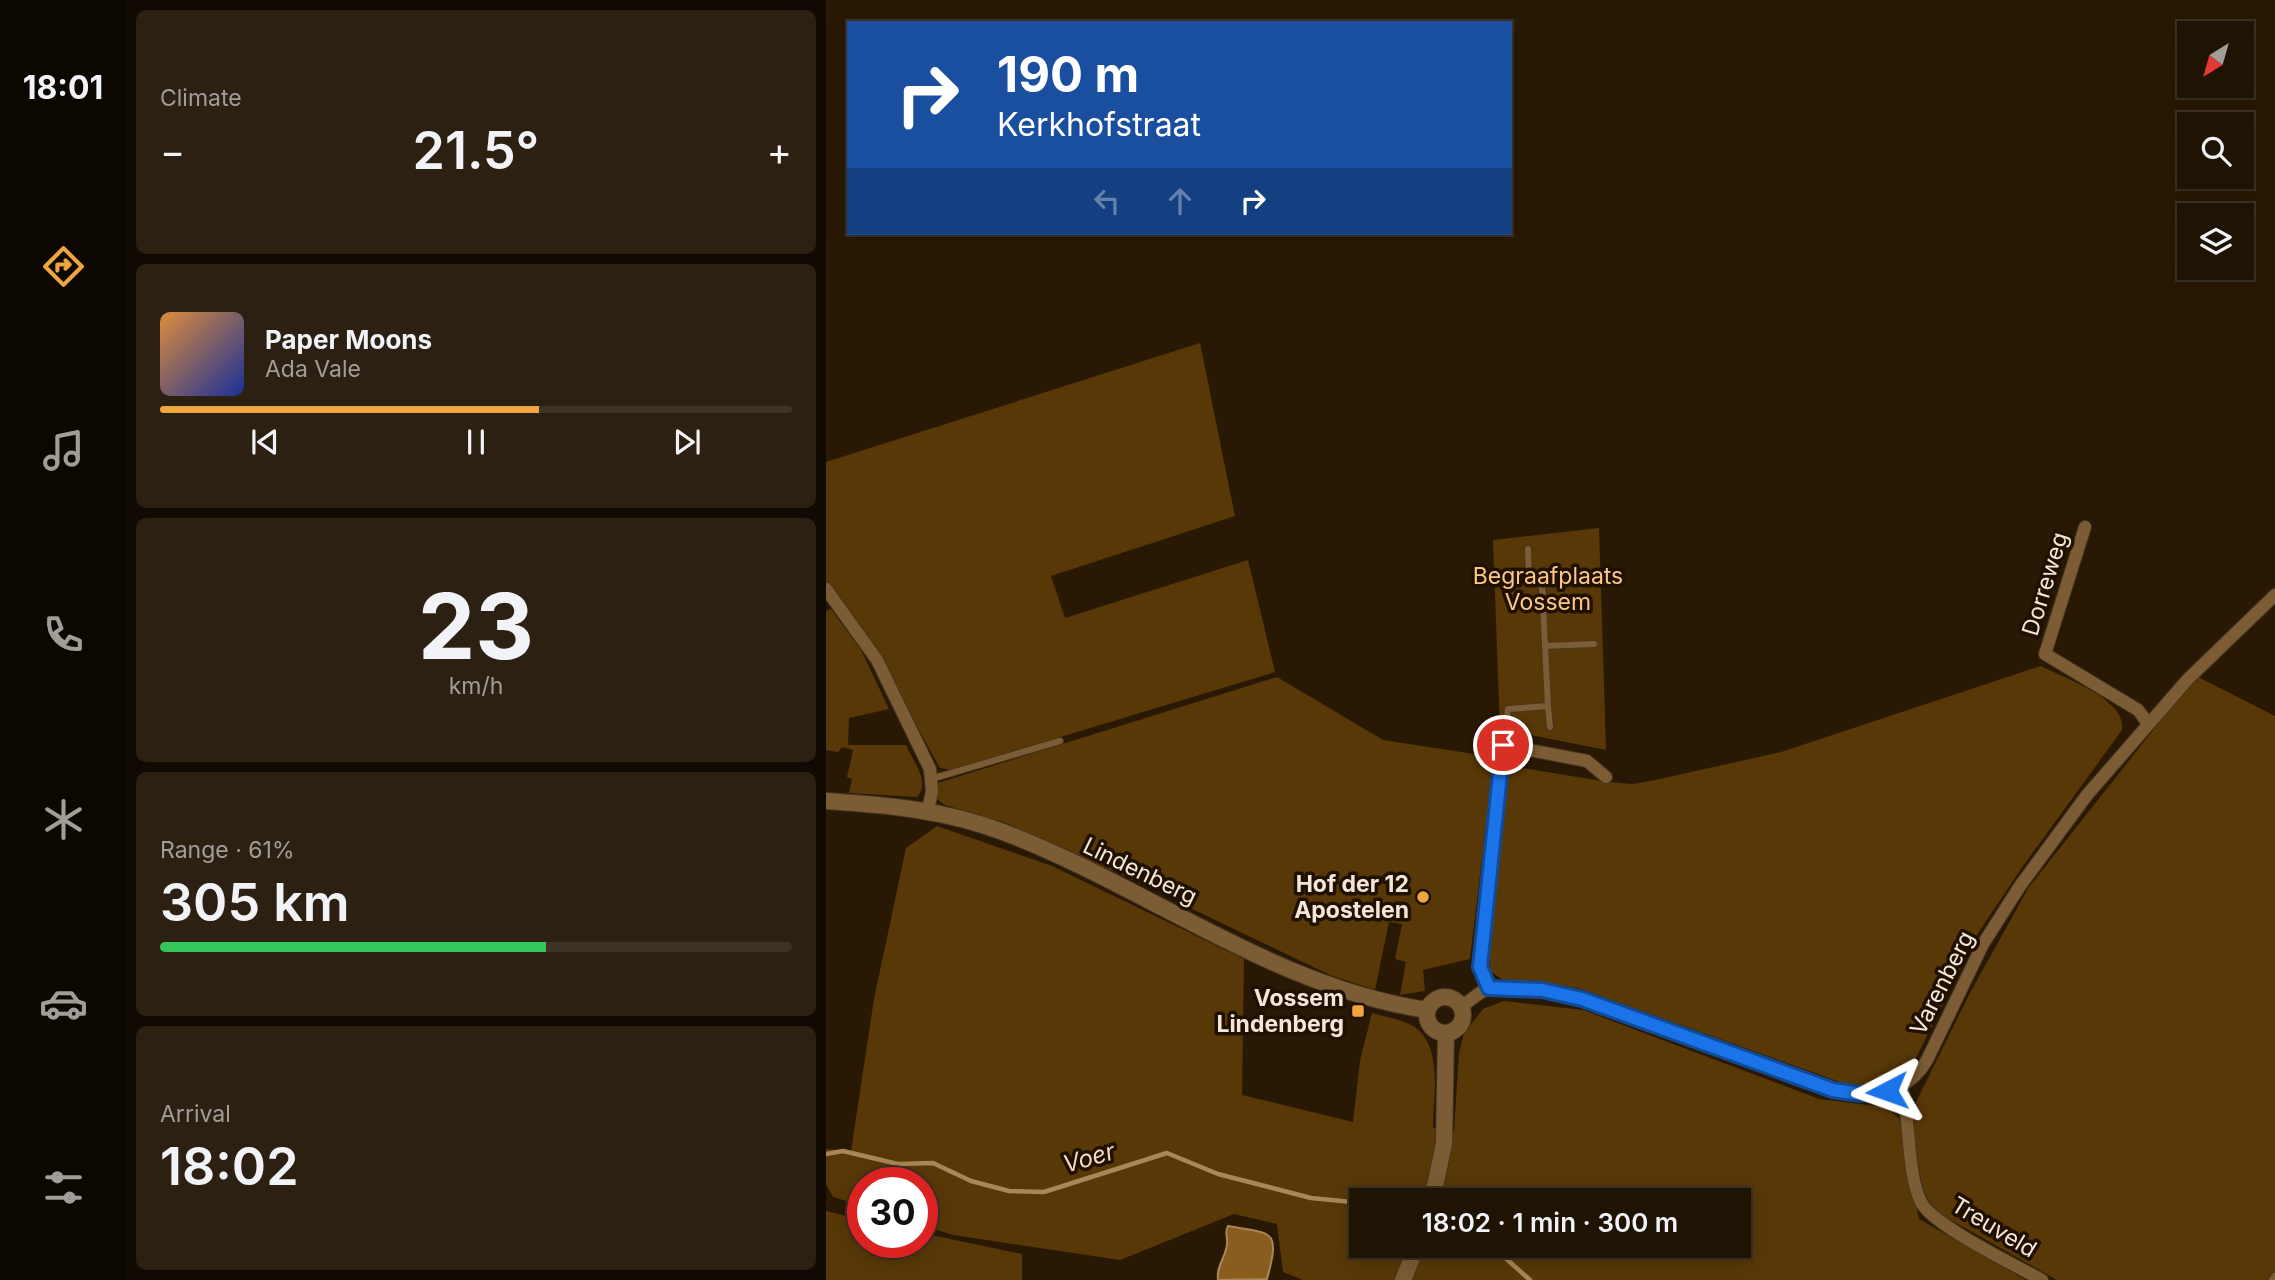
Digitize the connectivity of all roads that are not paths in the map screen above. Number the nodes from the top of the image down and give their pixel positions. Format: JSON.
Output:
{"nodes":[{"id":1,"x":2085,"y":527,"type":"dead end"},
{"id":2,"x":1528,"y":549,"type":"dead end"},
{"id":3,"x":1590,"y":582,"type":"dead end"},
{"id":4,"x":1542,"y":585,"type":"junction"},
{"id":5,"x":826,"y":589,"type":"edge"},
{"id":6,"x":2275,"y":595,"type":"edge"},
{"id":7,"x":1594,"y":644,"type":"dead end"},
{"id":8,"x":1545,"y":646,"type":"junction"},
{"id":9,"x":1548,"y":706,"type":"junction"},
{"id":10,"x":2147,"y":722,"type":"junction"},
{"id":11,"x":1550,"y":727,"type":"dead end"},
{"id":12,"x":1060,"y":741,"type":"dead end"},
{"id":13,"x":1503,"y":745,"type":"junction"},
{"id":14,"x":1606,"y":777,"type":"dead end"},
{"id":15,"x":932,"y":779,"type":"junction"},
{"id":16,"x":826,"y":802,"type":"edge"},
{"id":17,"x":928,"y":810,"type":"junction"},
{"id":18,"x":1489,"y":988,"type":"junction"},
{"id":19,"x":1461,"y":1007,"type":"junction"},
{"id":20,"x":1427,"y":1010,"type":"junction"},
{"id":21,"x":1446,"y":1033,"type":"junction"},
{"id":22,"x":1902,"y":1086,"type":"junction"},
{"id":23,"x":1435,"y":1188,"type":"edge"},
{"id":24,"x":1412,"y":1258,"type":"edge"},
{"id":25,"x":1403,"y":1280,"type":"edge"},
{"id":26,"x":2042,"y":1280,"type":"edge"}],
"edges":[{"from":1,"to":10,"type":"street","name":"Dorreweg"},
{"from":2,"to":4,"type":"lane"},
{"from":3,"to":4,"type":"lane"},
{"from":4,"to":8,"type":"lane"},
{"from":5,"to":15,"type":"street"},
{"from":6,"to":10,"type":"street","name":"Varenberg"},
{"from":7,"to":8,"type":"lane"},
{"from":8,"to":9,"type":"lane"},
{"from":9,"to":11,"type":"lane"},
{"from":9,"to":13,"type":"lane"},
{"from":10,"to":22,"type":"street","name":"Varenberg"},
{"from":12,"to":15,"type":"lane"},
{"from":13,"to":14,"type":"street"},
{"from":13,"to":18,"type":"street"},
{"from":15,"to":17,"type":"street"},
{"from":16,"to":17,"type":"street","name":"Lindenberg"},
{"from":17,"to":20,"type":"street","name":"Lindenberg"},
{"from":18,"to":19,"type":"street"},
{"from":18,"to":22,"type":"street"},
{"from":19,"to":20,"type":"street"},
{"from":19,"to":21,"type":"street"},
{"from":20,"to":21,"type":"street"},
{"from":21,"to":23,"type":"street"},
{"from":22,"to":26,"type":"street","name":"Treuveld"},
{"from":24,"to":25,"type":"street"}]}
